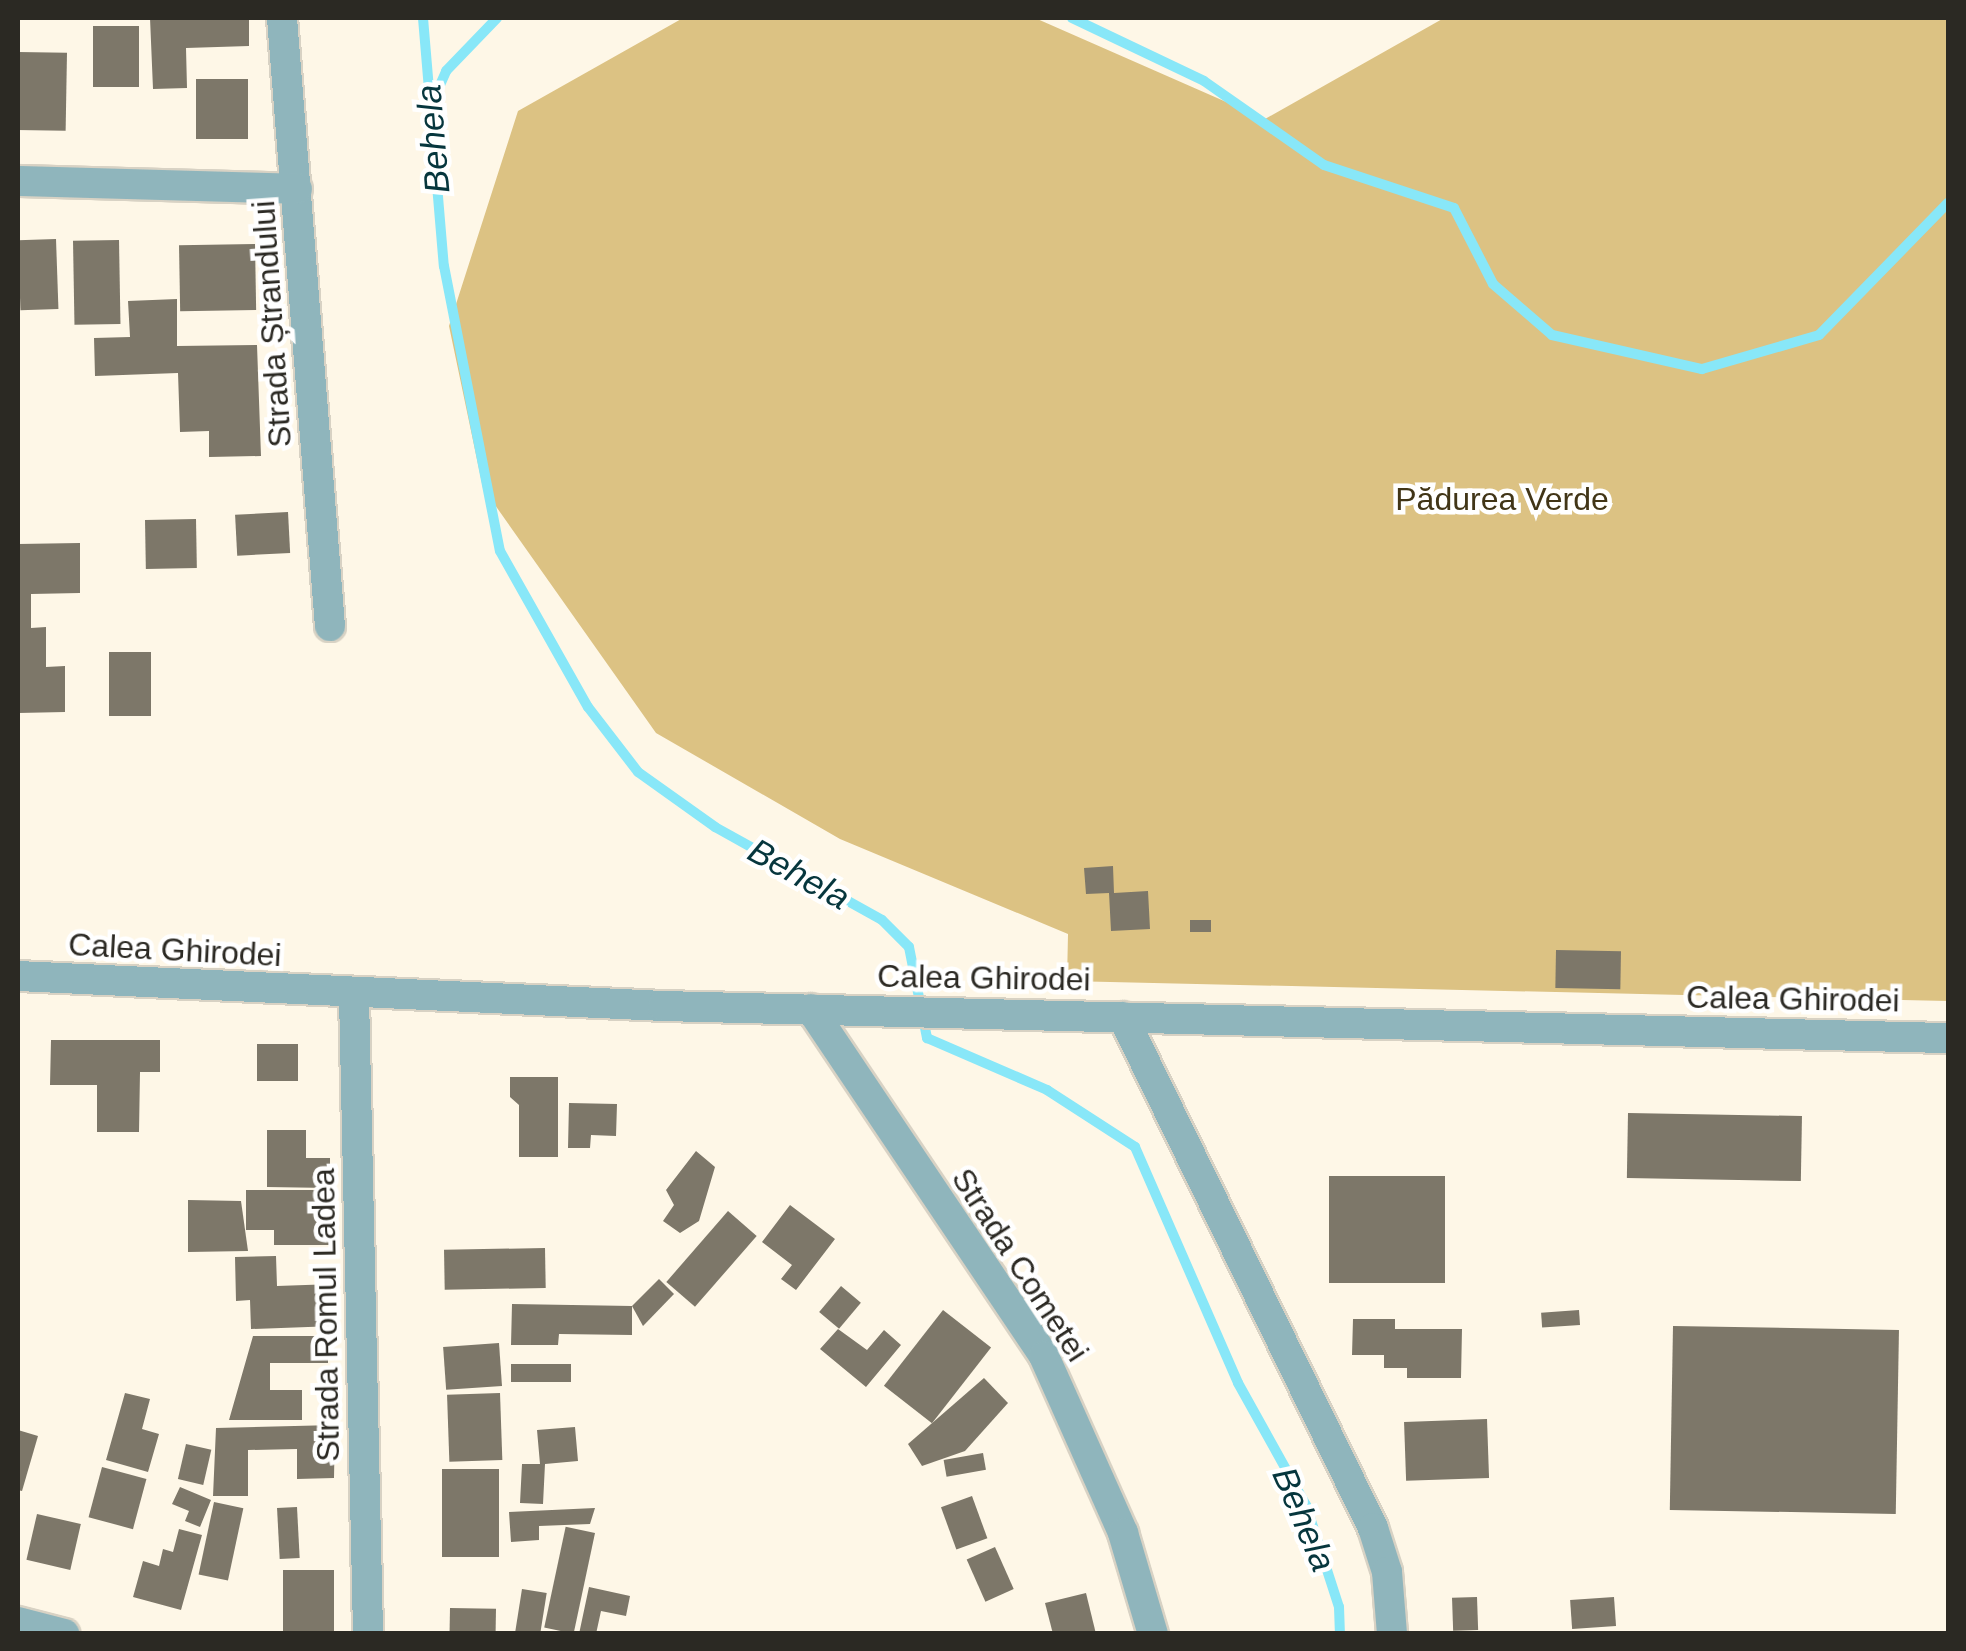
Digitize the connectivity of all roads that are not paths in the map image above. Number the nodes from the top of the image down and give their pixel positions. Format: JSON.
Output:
{"nodes":[{"id":1,"x":282,"y":18,"type":"edge"},
{"id":2,"x":18,"y":182,"type":"edge"},
{"id":3,"x":297,"y":189,"type":"junction"},
{"id":4,"x":330,"y":626,"type":"dead end"},
{"id":5,"x":18,"y":976,"type":"edge"},
{"id":6,"x":354,"y":996,"type":"junction"},
{"id":7,"x":811,"y":1009,"type":"junction"},
{"id":8,"x":1123,"y":1017,"type":"junction"},
{"id":9,"x":1948,"y":1038,"type":"edge"},
{"id":10,"x":18,"y":1622,"type":"edge"},
{"id":11,"x":64,"y":1634,"type":"edge"},
{"id":12,"x":368,"y":1634,"type":"edge"},
{"id":13,"x":1153,"y":1634,"type":"edge"},
{"id":14,"x":1392,"y":1634,"type":"edge"}],
"edges":[{"from":1,"to":3,"type":"street","name":"Strada Ștrandului"},
{"from":2,"to":3,"type":"street"},
{"from":3,"to":4,"type":"street","name":"Strada Ștrandului"},
{"from":5,"to":6,"type":"street","name":"Calea Ghirodei"},
{"from":6,"to":7,"type":"street","name":"Calea Ghirodei"},
{"from":6,"to":12,"type":"street","name":"Strada Romul Ladea"},
{"from":7,"to":8,"type":"street","name":"Calea Ghirodei"},
{"from":7,"to":13,"type":"street","name":"Strada Cometei"},
{"from":8,"to":9,"type":"street","name":"Calea Ghirodei"},
{"from":8,"to":14,"type":"street"},
{"from":10,"to":11,"type":"street"}]}
